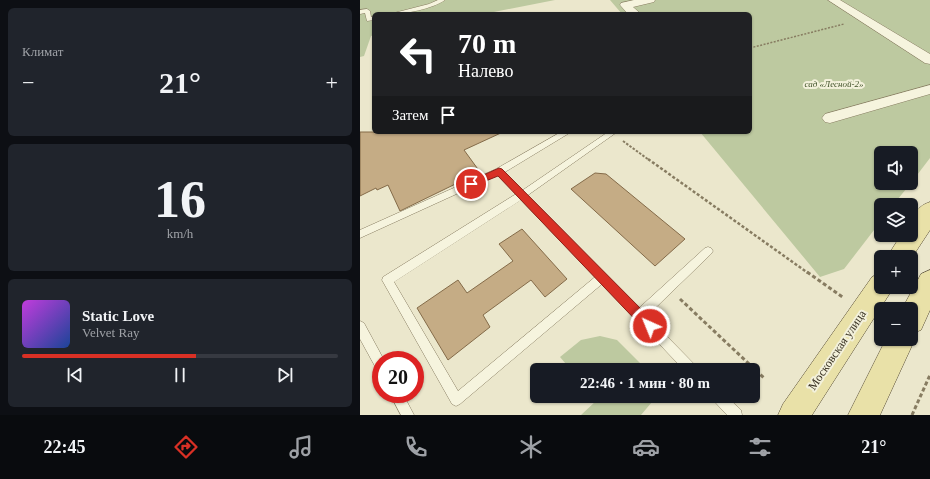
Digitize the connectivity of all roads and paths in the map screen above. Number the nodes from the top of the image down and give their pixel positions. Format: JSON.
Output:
{"nodes":[{"id":1,"x":442,"y":0,"type":"edge"},
{"id":2,"x":650,"y":0,"type":"edge"},
{"id":3,"x":833,"y":0,"type":"edge"},
{"id":4,"x":360,"y":12,"type":"edge"},
{"id":5,"x":401,"y":12,"type":"edge"},
{"id":6,"x":633,"y":12,"type":"edge"},
{"id":7,"x":372,"y":19,"type":"edge"},
{"id":8,"x":864,"y":19,"type":"junction"},
{"id":9,"x":752,"y":47,"type":"edge"},
{"id":10,"x":930,"y":60,"type":"edge"},
{"id":11,"x":930,"y":90,"type":"edge"},
{"id":12,"x":830,"y":118,"type":"dead end"},
{"id":13,"x":564,"y":134,"type":"edge"},
{"id":14,"x":609,"y":134,"type":"edge"},
{"id":15,"x":615,"y":134,"type":"edge"},
{"id":16,"x":499,"y":172,"type":"junction"},
{"id":17,"x":522,"y":195,"type":"junction"},
{"id":18,"x":930,"y":211,"type":"edge"},
{"id":19,"x":360,"y":234,"type":"edge"},
{"id":20,"x":905,"y":250,"type":"edge"},
{"id":21,"x":708,"y":251,"type":"dead end"},
{"id":22,"x":602,"y":278,"type":"junction"},
{"id":23,"x":930,"y":282,"type":"edge"},
{"id":24,"x":668,"y":288,"type":"junction"},
{"id":25,"x":875,"y":294,"type":"edge"},
{"id":26,"x":844,"y":298,"type":"dead end"},
{"id":27,"x":918,"y":306,"type":"edge"},
{"id":28,"x":639,"y":316,"type":"junction"},
{"id":29,"x":360,"y":327,"type":"edge"},
{"id":30,"x":898,"y":346,"type":"edge"},
{"id":31,"x":373,"y":351,"type":"edge"},
{"id":32,"x":685,"y":363,"type":"edge"},
{"id":33,"x":930,"y":375,"type":"edge"},
{"id":34,"x":764,"y":378,"type":"dead end"},
{"id":35,"x":401,"y":403,"type":"edge"},
{"id":36,"x":725,"y":403,"type":"edge"},
{"id":37,"x":408,"y":415,"type":"edge"},
{"id":38,"x":736,"y":415,"type":"edge"},
{"id":39,"x":794,"y":415,"type":"edge"},
{"id":40,"x":864,"y":415,"type":"edge"},
{"id":41,"x":912,"y":415,"type":"edge"}],
"edges":[{"from":1,"to":5,"type":"lane"},
{"from":2,"to":6,"type":"street"},
{"from":3,"to":8,"type":"street"},
{"from":4,"to":7,"type":"lane"},
{"from":8,"to":9,"type":"path"},
{"from":8,"to":10,"type":"street"},
{"from":11,"to":12,"type":"street"},
{"from":13,"to":16,"type":"lane"},
{"from":14,"to":17,"type":"lane"},
{"from":15,"to":26,"type":"path"},
{"from":16,"to":17,"type":"lane"},
{"from":16,"to":19,"type":"lane"},
{"from":17,"to":22,"type":"lane"},
{"from":17,"to":22,"type":"lane"},
{"from":18,"to":20,"type":"main road"},
{"from":21,"to":24,"type":"lane"},
{"from":22,"to":28,"type":"lane"},
{"from":23,"to":27,"type":"main road"},
{"from":24,"to":28,"type":"lane"},
{"from":24,"to":34,"type":"path"},
{"from":25,"to":39,"type":"main road","name":"Московская улица"},
{"from":28,"to":32,"type":"lane"},
{"from":29,"to":31,"type":"lane"},
{"from":30,"to":40,"type":"main road"},
{"from":33,"to":41,"type":"path"},
{"from":35,"to":37,"type":"lane"},
{"from":36,"to":38,"type":"lane"}]}
